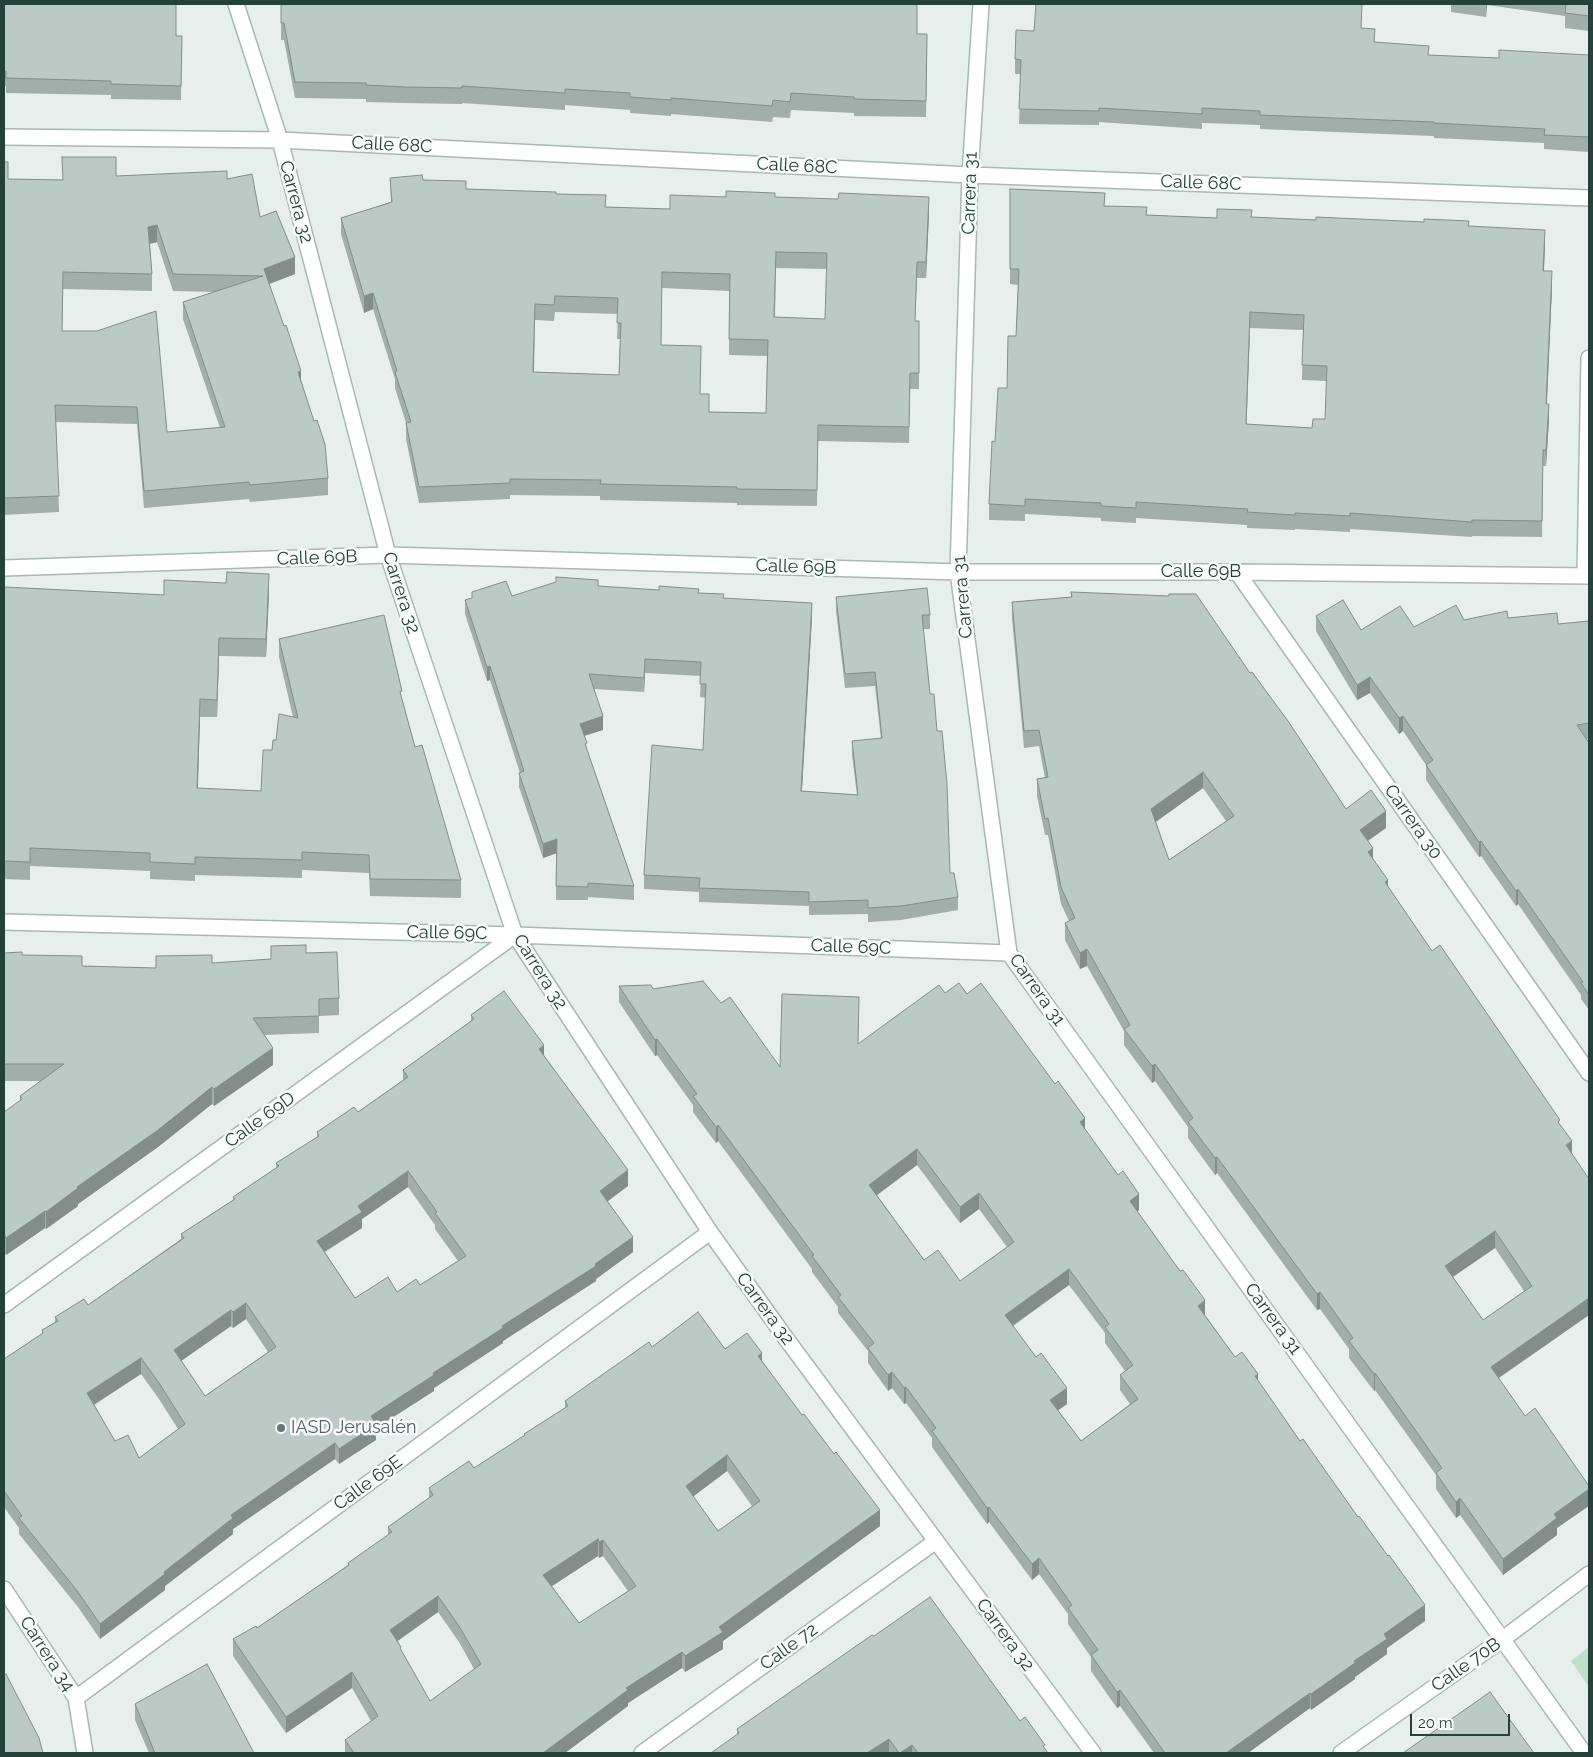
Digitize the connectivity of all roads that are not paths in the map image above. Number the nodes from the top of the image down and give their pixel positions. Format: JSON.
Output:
{"nodes":[{"id":1,"x":236,"y":4,"type":"edge"},
{"id":2,"x":981,"y":4,"type":"edge"},
{"id":3,"x":4,"y":137,"type":"edge"},
{"id":4,"x":280,"y":140,"type":"junction"},
{"id":5,"x":970,"y":175,"type":"junction"},
{"id":6,"x":1589,"y":198,"type":"edge"},
{"id":7,"x":1589,"y":358,"type":"edge"},
{"id":8,"x":388,"y":555,"type":"junction"},
{"id":9,"x":4,"y":568,"type":"edge"},
{"id":10,"x":958,"y":572,"type":"junction"},
{"id":11,"x":1237,"y":572,"type":"junction"},
{"id":12,"x":1587,"y":576,"type":"edge"},
{"id":13,"x":4,"y":922,"type":"edge"},
{"id":14,"x":515,"y":935,"type":"junction"},
{"id":15,"x":1009,"y":952,"type":"junction"},
{"id":16,"x":1589,"y":1073,"type":"edge"},
{"id":17,"x":710,"y":1232,"type":"junction"},
{"id":18,"x":4,"y":1305,"type":"edge"},
{"id":19,"x":936,"y":1540,"type":"junction"},
{"id":20,"x":1589,"y":1574,"type":"edge"},
{"id":21,"x":4,"y":1589,"type":"edge"},
{"id":22,"x":1502,"y":1639,"type":"junction"},
{"id":23,"x":76,"y":1698,"type":"junction"},
{"id":24,"x":85,"y":1753,"type":"edge"},
{"id":25,"x":642,"y":1753,"type":"edge"},
{"id":26,"x":1092,"y":1753,"type":"edge"},
{"id":27,"x":1340,"y":1753,"type":"edge"},
{"id":28,"x":1584,"y":1753,"type":"edge"}],
"edges":[{"from":1,"to":4,"type":"street","name":"Carrera 32"},
{"from":2,"to":5,"type":"street","name":"Carrera 31"},
{"from":3,"to":4,"type":"street","name":"Calle 68C"},
{"from":4,"to":5,"type":"street","name":"Calle 68C"},
{"from":4,"to":8,"type":"street","name":"Carrera 32"},
{"from":5,"to":6,"type":"street","name":"Calle 68C"},
{"from":5,"to":10,"type":"street","name":"Carrera 31"},
{"from":7,"to":12,"type":"street"},
{"from":8,"to":9,"type":"street","name":"Calle 69B"},
{"from":8,"to":10,"type":"street","name":"Calle 69B"},
{"from":8,"to":14,"type":"street","name":"Carrera 32"},
{"from":10,"to":11,"type":"street","name":"Calle 69B"},
{"from":10,"to":15,"type":"street","name":"Carrera 31"},
{"from":11,"to":12,"type":"street","name":"Calle 69B"},
{"from":11,"to":16,"type":"street","name":"Carrera 30"},
{"from":13,"to":14,"type":"street","name":"Calle 69C"},
{"from":14,"to":15,"type":"street","name":"Calle 69C"},
{"from":14,"to":17,"type":"street","name":"Carrera 32"},
{"from":14,"to":18,"type":"street","name":"Calle 69D"},
{"from":15,"to":22,"type":"street","name":"Carrera 31"},
{"from":17,"to":19,"type":"street","name":"Carrera 32"},
{"from":17,"to":23,"type":"street","name":"Calle 69E"},
{"from":19,"to":25,"type":"street","name":"Calle 72"},
{"from":19,"to":26,"type":"street","name":"Carrera 32"},
{"from":20,"to":22,"type":"street","name":"Calle 70B"},
{"from":21,"to":23,"type":"street","name":"Carrera 34"},
{"from":22,"to":27,"type":"street","name":"Calle 70B"},
{"from":22,"to":28,"type":"street","name":"Carrera 31"},
{"from":23,"to":24,"type":"street","name":"Carrera 34"}]}
